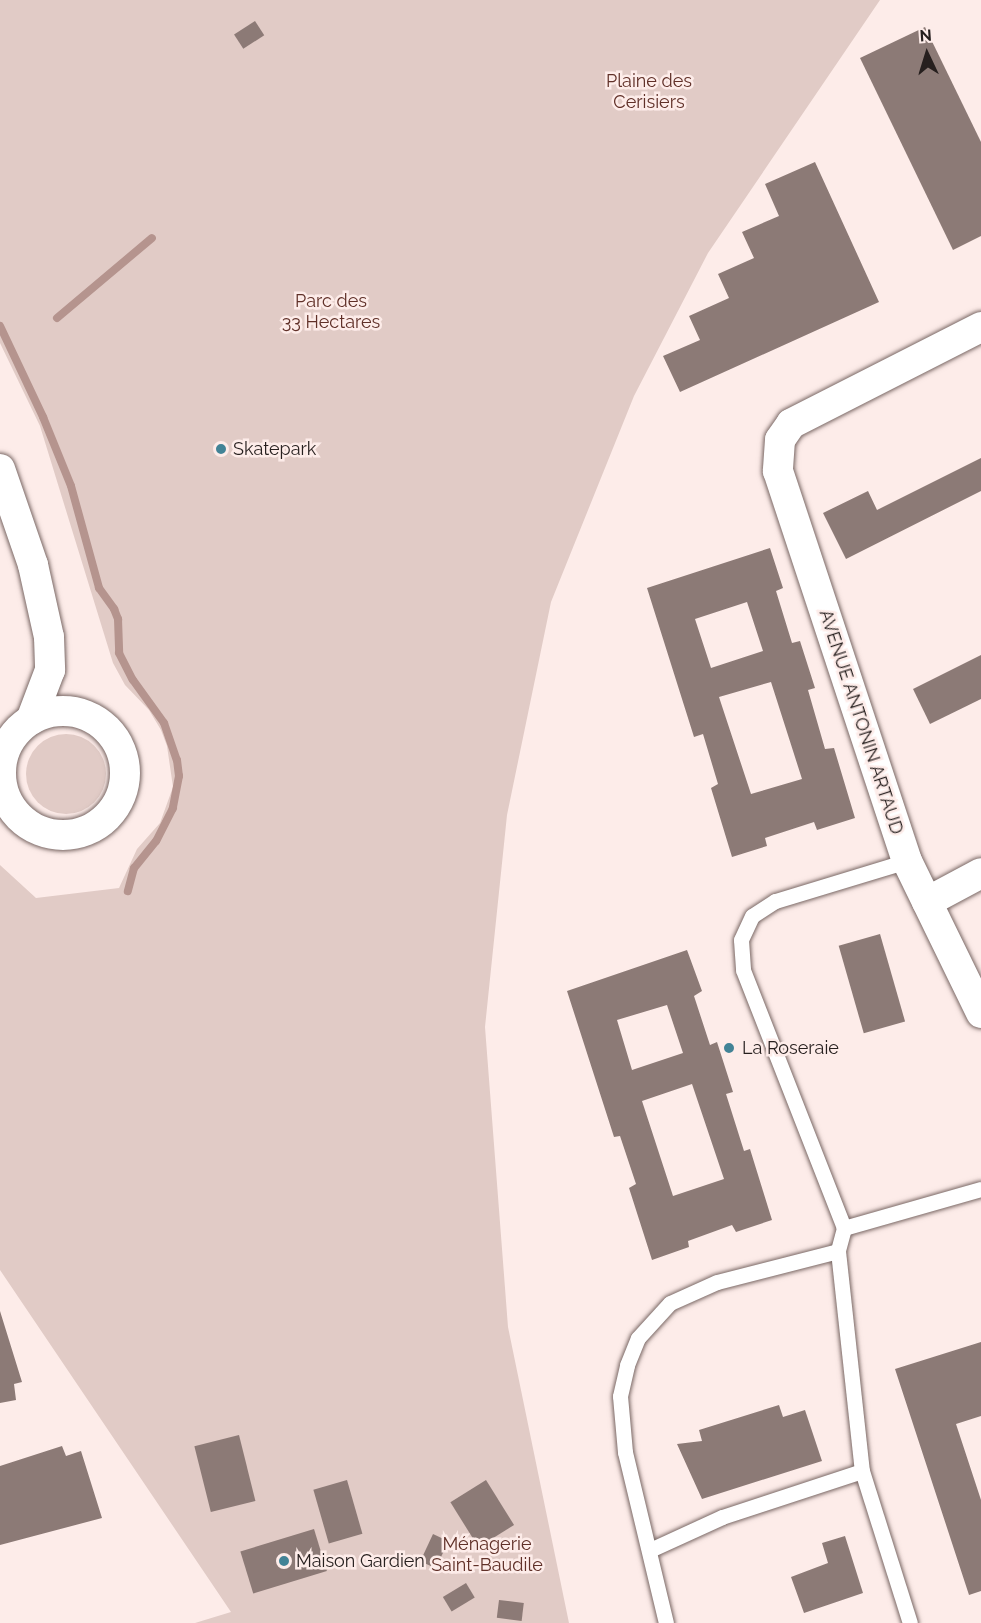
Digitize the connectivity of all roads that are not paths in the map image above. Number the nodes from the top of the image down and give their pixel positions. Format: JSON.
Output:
{"nodes":[{"id":1,"x":981,"y":327,"type":"edge"},
{"id":2,"x":0,"y":469,"type":"edge"},
{"id":3,"x":51,"y":663,"type":"junction"},
{"id":4,"x":78,"y":713,"type":"junction"},
{"id":5,"x":31,"y":720,"type":"junction"},
{"id":6,"x":1,"y":787,"type":"edge"},
{"id":7,"x":907,"y":861,"type":"junction"},
{"id":8,"x":981,"y":873,"type":"edge"},
{"id":9,"x":927,"y":902,"type":"junction"},
{"id":10,"x":981,"y":1013,"type":"edge"},
{"id":11,"x":981,"y":1189,"type":"edge"},
{"id":12,"x":844,"y":1228,"type":"junction"},
{"id":13,"x":838,"y":1251,"type":"junction"},
{"id":14,"x":862,"y":1471,"type":"junction"},
{"id":15,"x":650,"y":1550,"type":"junction"},
{"id":16,"x":666,"y":1623,"type":"edge"},
{"id":17,"x":910,"y":1623,"type":"edge"}],
"edges":[{"from":1,"to":7,"type":"street","name":"AVENUE ANTONIN ARTAUD"},
{"from":2,"to":3,"type":"street"},
{"from":3,"to":4,"type":"street"},
{"from":3,"to":5,"type":"street"},
{"from":4,"to":5,"type":"street"},
{"from":4,"to":6,"type":"street"},
{"from":5,"to":6,"type":"street"},
{"from":7,"to":9,"type":"street","name":"AVENUE ANTONIN ARTAUD"},
{"from":7,"to":12,"type":"lane"},
{"from":8,"to":9,"type":"street"},
{"from":9,"to":10,"type":"street","name":"AVENUE ANTONIN ARTAUD"},
{"from":11,"to":12,"type":"lane"},
{"from":12,"to":13,"type":"lane"},
{"from":13,"to":14,"type":"lane"},
{"from":13,"to":15,"type":"lane"},
{"from":14,"to":15,"type":"lane"},
{"from":14,"to":17,"type":"lane"},
{"from":15,"to":16,"type":"lane"}]}
